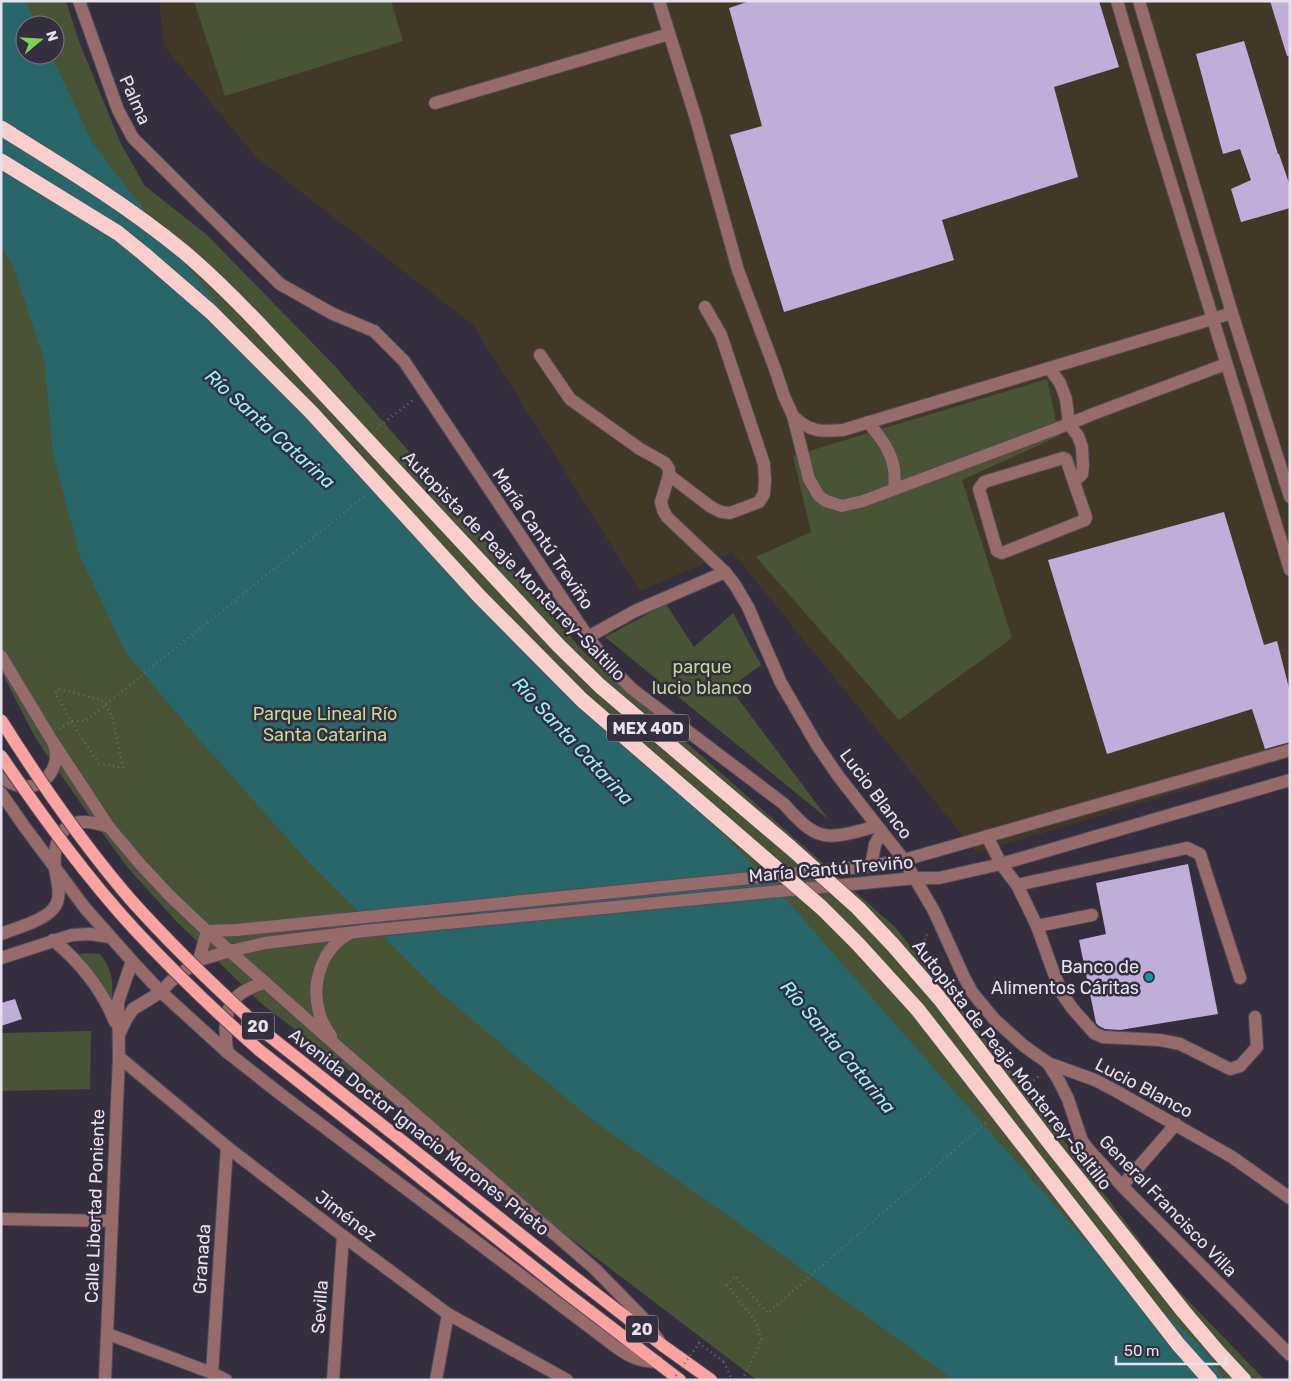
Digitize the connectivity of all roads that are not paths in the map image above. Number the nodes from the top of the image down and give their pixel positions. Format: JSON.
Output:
{"nodes":[{"id":1,"x":79,"y":1,"type":"edge"},
{"id":2,"x":659,"y":1,"type":"edge"},
{"id":3,"x":1117,"y":1,"type":"edge"},
{"id":4,"x":1139,"y":1,"type":"edge"},
{"id":5,"x":669,"y":34,"type":"junction"},
{"id":6,"x":435,"y":103,"type":"dead end"},
{"id":7,"x":1,"y":128,"type":"edge"},
{"id":8,"x":1177,"y":128,"type":"junction"},
{"id":9,"x":1156,"y":134,"type":"junction"},
{"id":10,"x":1,"y":161,"type":"edge"},
{"id":11,"x":210,"y":216,"type":"joint"},
{"id":12,"x":705,"y":307,"type":"dead end"},
{"id":13,"x":1232,"y":313,"type":"junction"},
{"id":14,"x":1212,"y":318,"type":"junction"},
{"id":15,"x":540,"y":355,"type":"dead end"},
{"id":16,"x":1226,"y":364,"type":"junction"},
{"id":17,"x":1049,"y":368,"type":"junction"},
{"id":18,"x":793,"y":416,"type":"junction"},
{"id":19,"x":868,"y":422,"type":"junction"},
{"id":20,"x":1069,"y":424,"type":"junction"},
{"id":21,"x":669,"y":475,"type":"junction"},
{"id":22,"x":1074,"y":482,"type":"junction"},
{"id":23,"x":895,"y":489,"type":"junction"},
{"id":24,"x":1290,"y":497,"type":"edge"},
{"id":25,"x":1287,"y":551,"type":"edge"},
{"id":26,"x":1290,"y":570,"type":"edge"},
{"id":27,"x":725,"y":572,"type":"junction"},
{"id":28,"x":588,"y":637,"type":"junction"},
{"id":29,"x":1,"y":656,"type":"edge"},
{"id":30,"x":1,"y":720,"type":"edge"},
{"id":31,"x":50,"y":737,"type":"junction"},
{"id":32,"x":1290,"y":750,"type":"edge"},
{"id":33,"x":1,"y":756,"type":"edge"},
{"id":34,"x":1,"y":778,"type":"edge"},
{"id":35,"x":1290,"y":780,"type":"edge"},
{"id":36,"x":1,"y":793,"type":"edge"},
{"id":37,"x":877,"y":826,"type":"junction"},
{"id":38,"x":109,"y":827,"type":"junction"},
{"id":39,"x":987,"y":836,"type":"junction"},
{"id":40,"x":904,"y":860,"type":"junction"},
{"id":41,"x":1001,"y":864,"type":"junction"},
{"id":42,"x":871,"y":866,"type":"junction"},
{"id":43,"x":55,"y":867,"type":"junction"},
{"id":44,"x":916,"y":878,"type":"junction"},
{"id":45,"x":1017,"y":885,"type":"junction"},
{"id":46,"x":1092,"y":915,"type":"dead end"},
{"id":47,"x":1038,"y":926,"type":"junction"},
{"id":48,"x":206,"y":931,"type":"junction"},
{"id":49,"x":358,"y":932,"type":"junction"},
{"id":50,"x":1,"y":934,"type":"edge"},
{"id":51,"x":110,"y":938,"type":"junction"},
{"id":52,"x":53,"y":940,"type":"junction"},
{"id":53,"x":230,"y":951,"type":"junction"},
{"id":54,"x":1,"y":958,"type":"edge"},
{"id":55,"x":199,"y":960,"type":"junction"},
{"id":56,"x":132,"y":961,"type":"junction"},
{"id":57,"x":1240,"y":978,"type":"dead end"},
{"id":58,"x":266,"y":983,"type":"junction"},
{"id":59,"x":161,"y":992,"type":"junction"},
{"id":60,"x":1255,"y":1017,"type":"dead end"},
{"id":61,"x":119,"y":1034,"type":"junction"},
{"id":62,"x":338,"y":1047,"type":"junction"},
{"id":63,"x":227,"y":1052,"type":"junction"},
{"id":64,"x":119,"y":1058,"type":"junction"},
{"id":65,"x":1045,"y":1069,"type":"junction"},
{"id":66,"x":1176,"y":1124,"type":"junction"},
{"id":67,"x":227,"y":1147,"type":"junction"},
{"id":68,"x":1122,"y":1186,"type":"junction"},
{"id":69,"x":1290,"y":1198,"type":"edge"},
{"id":70,"x":1,"y":1219,"type":"edge"},
{"id":71,"x":112,"y":1221,"type":"junction"},
{"id":72,"x":343,"y":1236,"type":"junction"},
{"id":73,"x":448,"y":1314,"type":"junction"},
{"id":74,"x":108,"y":1334,"type":"junction"},
{"id":75,"x":662,"y":1345,"type":"junction"},
{"id":76,"x":1290,"y":1355,"type":"edge"},
{"id":77,"x":657,"y":1362,"type":"junction"},
{"id":78,"x":212,"y":1373,"type":"junction"},
{"id":79,"x":549,"y":1375,"type":"edge"},
{"id":80,"x":105,"y":1380,"type":"edge"},
{"id":81,"x":226,"y":1380,"type":"edge"},
{"id":82,"x":333,"y":1380,"type":"edge"},
{"id":83,"x":436,"y":1380,"type":"edge"},
{"id":84,"x":567,"y":1380,"type":"edge"},
{"id":85,"x":680,"y":1380,"type":"edge"},
{"id":86,"x":711,"y":1380,"type":"edge"},
{"id":87,"x":1210,"y":1380,"type":"edge"},
{"id":88,"x":1244,"y":1380,"type":"edge"}],
"edges":[{"from":1,"to":11,"type":"street","name":"Palma"},
{"from":2,"to":5,"type":"street"},
{"from":3,"to":9,"type":"street"},
{"from":4,"to":8,"type":"street"},
{"from":5,"to":6,"type":"street"},
{"from":5,"to":18,"type":"street"},
{"from":7,"to":88,"type":"highway","name":"Autopista de Peaje Monterrey-Saltillo","number":"MEX 40D","bridge":true},
{"from":8,"to":9,"type":"street"},
{"from":8,"to":13,"type":"street"},
{"from":9,"to":14,"type":"street"},
{"from":10,"to":87,"type":"highway","number":"MEX 40D","bridge":true},
{"from":11,"to":28,"type":"street","name":"María Cantú Treviño"},
{"from":12,"to":21,"type":"street"},
{"from":13,"to":14,"type":"street"},
{"from":13,"to":24,"type":"street"},
{"from":14,"to":16,"type":"street"},
{"from":14,"to":17,"type":"street"},
{"from":15,"to":21,"type":"street"},
{"from":16,"to":20,"type":"street"},
{"from":16,"to":25,"type":"street"},
{"from":17,"to":19,"type":"street"},
{"from":17,"to":20,"type":"street"},
{"from":18,"to":19,"type":"street"},
{"from":18,"to":23,"type":"street"},
{"from":19,"to":23,"type":"street"},
{"from":20,"to":22,"type":"street"},
{"from":20,"to":23,"type":"street"},
{"from":21,"to":27,"type":"street","name":"Lucio Blanco"},
{"from":22,"to":22,"type":"street"},
{"from":25,"to":26,"type":"street"},
{"from":27,"to":28,"type":"street"},
{"from":27,"to":37,"type":"street","name":"Lucio Blanco"},
{"from":28,"to":37,"type":"street","name":"María Cantú Treviño"},
{"from":29,"to":31,"type":"street","number":"20"},
{"from":30,"to":75,"type":"main road","name":"Avenida Doctor Ignacio Morones Prieto","number":"20","bridge":true},
{"from":31,"to":34,"type":"street"},
{"from":31,"to":38,"type":"street","number":"20"},
{"from":32,"to":39,"type":"street","name":"María Cantú Treviño"},
{"from":33,"to":77,"type":"main road","name":"Avenida Doctor Ignacio Morones Prieto","number":"20","bridge":true},
{"from":35,"to":41,"type":"street","name":"María Cantú Treviño"},
{"from":36,"to":43,"type":"street","name":"Avenida Doctor Ignacio Morones Prieto","number":"20"},
{"from":37,"to":40,"type":"street","name":"Lucio Blanco"},
{"from":37,"to":42,"type":"street","name":"María Cantú Treviño"},
{"from":38,"to":43,"type":"street"},
{"from":38,"to":48,"type":"street","number":"20"},
{"from":39,"to":40,"type":"street","name":"María Cantú Treviño"},
{"from":39,"to":41,"type":"street"},
{"from":40,"to":42,"type":"street","name":"María Cantú Treviño"},
{"from":40,"to":44,"type":"street","name":"Lucio Blanco"},
{"from":41,"to":44,"type":"street","name":"María Cantú Treviño"},
{"from":41,"to":45,"type":"street"},
{"from":42,"to":48,"type":"street","name":"María Cantú Treviño","bridge":true},
{"from":43,"to":50,"type":"street"},
{"from":43,"to":51,"type":"street","name":"Avenida Doctor Ignacio Morones Prieto","number":"20"},
{"from":44,"to":49,"type":"street","name":"María Cantú Treviño","bridge":true},
{"from":44,"to":65,"type":"street","name":"Lucio Blanco"},
{"from":45,"to":47,"type":"street"},
{"from":45,"to":57,"type":"street"},
{"from":46,"to":47,"type":"street"},
{"from":47,"to":60,"type":"street"},
{"from":48,"to":53,"type":"street","number":"20"},
{"from":48,"to":55,"type":"street"},
{"from":49,"to":53,"type":"street","name":"María Cantú Treviño"},
{"from":49,"to":62,"type":"street"},
{"from":51,"to":52,"type":"street"},
{"from":51,"to":56,"type":"street","name":"Avenida Doctor Ignacio Morones Prieto","number":"20"},
{"from":52,"to":54,"type":"street"},
{"from":52,"to":61,"type":"street"},
{"from":53,"to":55,"type":"street","name":"María Cantú Treviño"},
{"from":53,"to":58,"type":"street","number":"20"},
{"from":55,"to":59,"type":"street","name":"Calle Libertad Poniente"},
{"from":56,"to":59,"type":"street","name":"Avenida Doctor Ignacio Morones Prieto","number":"20"},
{"from":56,"to":61,"type":"street","name":"Calle Libertad Poniente"},
{"from":58,"to":62,"type":"street","number":"20"},
{"from":58,"to":63,"type":"street"},
{"from":59,"to":61,"type":"street","name":"Calle Libertad Poniente"},
{"from":59,"to":63,"type":"street","name":"Avenida Doctor Ignacio Morones Prieto","number":"20"},
{"from":61,"to":64,"type":"street","name":"Calle Libertad Poniente"},
{"from":62,"to":75,"type":"street","number":"20"},
{"from":63,"to":77,"type":"street","name":"Avenida Doctor Ignacio Morones Prieto","number":"20"},
{"from":64,"to":67,"type":"street","name":"Jiménez"},
{"from":64,"to":71,"type":"street","name":"Calle Libertad Poniente"},
{"from":65,"to":66,"type":"street","name":"Lucio Blanco"},
{"from":65,"to":68,"type":"street","name":"General Francisco Villa"},
{"from":66,"to":68,"type":"street"},
{"from":66,"to":69,"type":"street","name":"Lucio Blanco"},
{"from":67,"to":72,"type":"street","name":"Jiménez"},
{"from":67,"to":78,"type":"street","name":"Granada"},
{"from":68,"to":76,"type":"street","name":"General Francisco Villa"},
{"from":70,"to":71,"type":"street"},
{"from":71,"to":74,"type":"street","name":"Calle Libertad Poniente"},
{"from":72,"to":73,"type":"street","name":"Jiménez"},
{"from":72,"to":82,"type":"street","name":"Sevilla"},
{"from":73,"to":79,"type":"street","name":"Jiménez"},
{"from":73,"to":83,"type":"street"},
{"from":74,"to":78,"type":"street"},
{"from":74,"to":80,"type":"street","name":"Calle Libertad Poniente"},
{"from":75,"to":86,"type":"main road","name":"Avenida Doctor Ignacio Morones Prieto","number":"20"},
{"from":77,"to":85,"type":"main road","name":"Avenida Doctor Ignacio Morones Prieto","number":"20"},
{"from":78,"to":81,"type":"street"},
{"from":79,"to":84,"type":"street","name":"Jiménez"}]}
